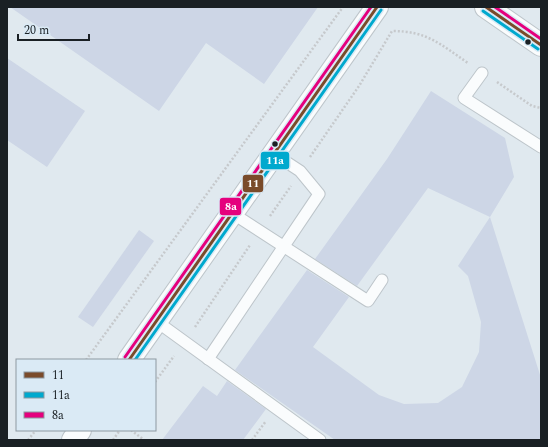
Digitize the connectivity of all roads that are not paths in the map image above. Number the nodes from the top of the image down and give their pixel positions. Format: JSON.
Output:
{"nodes":[{"id":1,"x":377,"y":7,"type":"edge"},
{"id":2,"x":486,"y":7,"type":"edge"},
{"id":3,"x":541,"y":45,"type":"edge"},
{"id":4,"x":482,"y":73,"type":"road end"},
{"id":5,"x":541,"y":147,"type":"edge"},
{"id":6,"x":274,"y":154,"type":"junction"},
{"id":7,"x":232,"y":213,"type":"junction"},
{"id":8,"x":283,"y":247,"type":"junction"},
{"id":9,"x":382,"y":280,"type":"dead end"},
{"id":10,"x":156,"y":321,"type":"junction"},
{"id":11,"x":130,"y":359,"type":"edge"},
{"id":12,"x":208,"y":359,"type":"junction"},
{"id":13,"x":79,"y":431,"type":"edge"},
{"id":14,"x":73,"y":440,"type":"edge"},
{"id":15,"x":320,"y":440,"type":"edge"}],
"edges":[{"from":1,"to":6,"type":"main road"},
{"from":2,"to":3,"type":"main road"},
{"from":4,"to":5,"type":"lane"},
{"from":6,"to":7,"type":"main road"},
{"from":6,"to":8,"type":"lane"},
{"from":7,"to":8,"type":"lane"},
{"from":7,"to":10,"type":"main road"},
{"from":8,"to":9,"type":"lane"},
{"from":8,"to":12,"type":"lane"},
{"from":10,"to":11,"type":"main road"},
{"from":10,"to":12,"type":"lane"},
{"from":12,"to":15,"type":"lane"},
{"from":13,"to":14,"type":"main road"}]}
